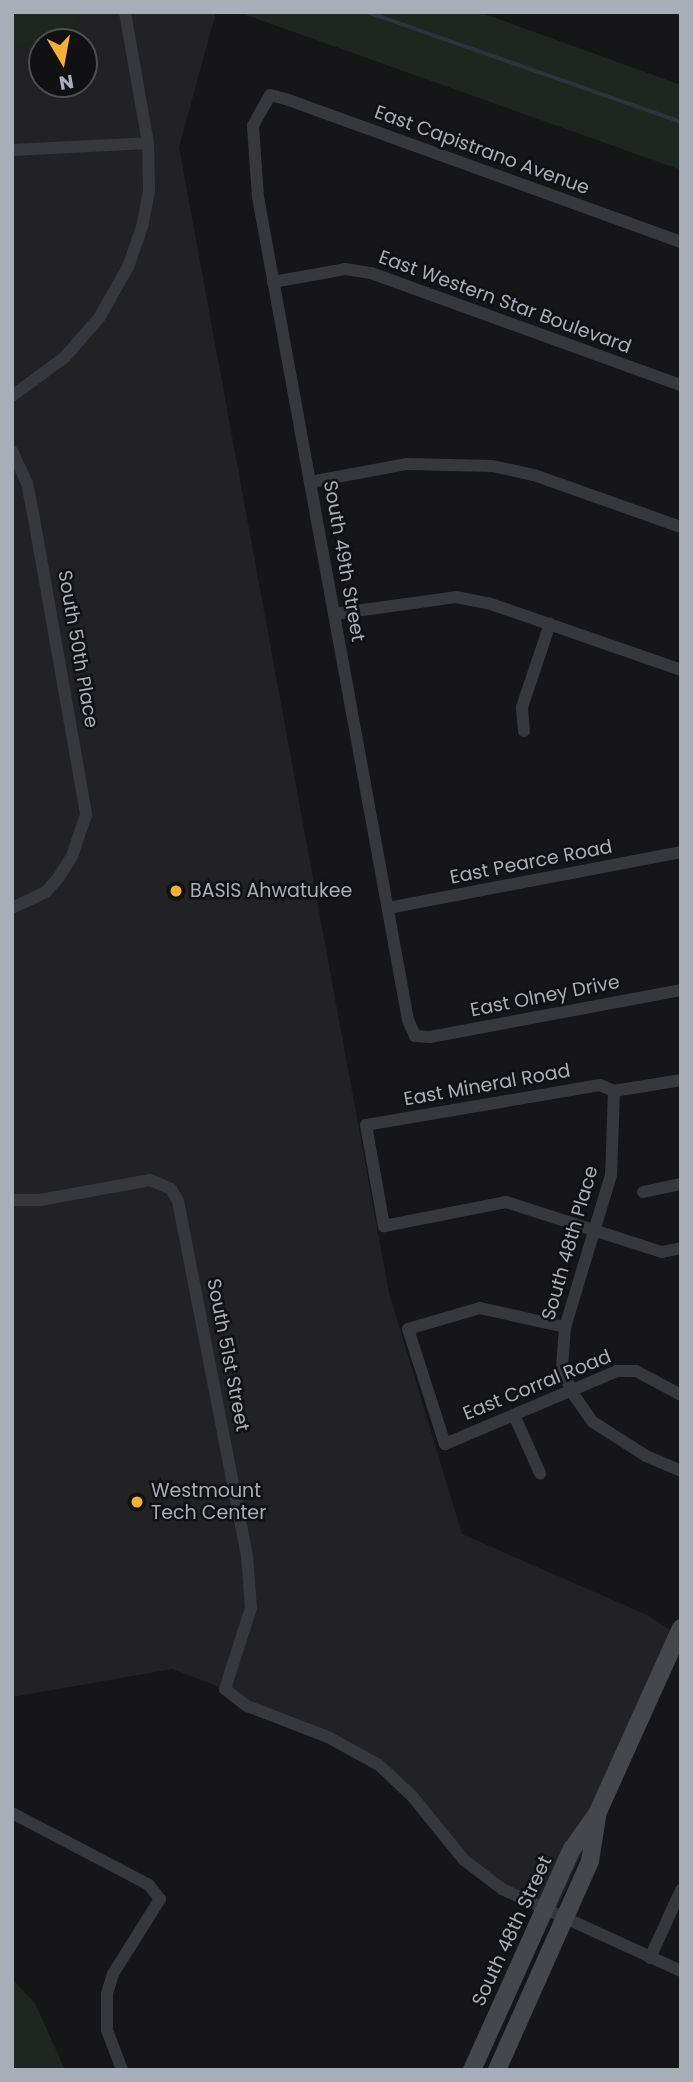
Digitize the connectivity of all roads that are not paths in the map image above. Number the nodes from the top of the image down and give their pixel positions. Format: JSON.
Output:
{"nodes":[{"id":1,"x":125,"y":12,"type":"edge"},
{"id":2,"x":270,"y":95,"type":"joint"},
{"id":3,"x":148,"y":143,"type":"junction"},
{"id":4,"x":12,"y":150,"type":"edge"},
{"id":5,"x":681,"y":242,"type":"edge"},
{"id":6,"x":273,"y":282,"type":"junction"},
{"id":7,"x":681,"y":385,"type":"edge"},
{"id":8,"x":12,"y":396,"type":"edge"},
{"id":9,"x":12,"y":451,"type":"edge"},
{"id":10,"x":310,"y":482,"type":"junction"},
{"id":11,"x":681,"y":527,"type":"edge"},
{"id":12,"x":334,"y":614,"type":"junction"},
{"id":13,"x":550,"y":624,"type":"junction"},
{"id":14,"x":681,"y":670,"type":"edge"},
{"id":15,"x":524,"y":731,"type":"dead end"},
{"id":16,"x":681,"y":852,"type":"edge"},
{"id":17,"x":12,"y":908,"type":"edge"},
{"id":18,"x":388,"y":908,"type":"junction"},
{"id":19,"x":681,"y":990,"type":"edge"},
{"id":20,"x":415,"y":1036,"type":"joint"},
{"id":21,"x":681,"y":1080,"type":"edge"},
{"id":22,"x":614,"y":1091,"type":"junction"},
{"id":23,"x":680,"y":1182,"type":"edge"},
{"id":24,"x":643,"y":1192,"type":"dead end"},
{"id":25,"x":12,"y":1200,"type":"edge"},
{"id":26,"x":596,"y":1231,"type":"junction"},
{"id":27,"x":681,"y":1248,"type":"edge"},
{"id":28,"x":565,"y":1327,"type":"junction"},
{"id":29,"x":570,"y":1391,"type":"junction"},
{"id":30,"x":681,"y":1395,"type":"edge"},
{"id":31,"x":514,"y":1416,"type":"junction"},
{"id":32,"x":681,"y":1471,"type":"edge"},
{"id":33,"x":540,"y":1473,"type":"dead end"},
{"id":34,"x":681,"y":1628,"type":"edge"},
{"id":35,"x":12,"y":1814,"type":"edge"},
{"id":36,"x":597,"y":1814,"type":"junction"},
{"id":37,"x":681,"y":1890,"type":"edge"},
{"id":38,"x":544,"y":1909,"type":"junction"},
{"id":39,"x":564,"y":1917,"type":"junction"},
{"id":40,"x":650,"y":1958,"type":"junction"},
{"id":41,"x":681,"y":1971,"type":"edge"},
{"id":42,"x":122,"y":2070,"type":"edge"},
{"id":43,"x":472,"y":2070,"type":"edge"},
{"id":44,"x":497,"y":2070,"type":"edge"}],
"edges":[{"from":1,"to":3,"type":"street"},
{"from":2,"to":5,"type":"street","name":"East Capistrano Avenue"},
{"from":2,"to":6,"type":"street","name":"South 49th Street"},
{"from":3,"to":4,"type":"street"},
{"from":3,"to":8,"type":"street"},
{"from":6,"to":7,"type":"street","name":"East Western Star Boulevard"},
{"from":6,"to":10,"type":"street","name":"South 49th Street"},
{"from":9,"to":17,"type":"street","name":"South 50th Place"},
{"from":10,"to":11,"type":"street"},
{"from":10,"to":12,"type":"street","name":"South 49th Street"},
{"from":12,"to":13,"type":"street"},
{"from":12,"to":18,"type":"street","name":"South 49th Street"},
{"from":13,"to":14,"type":"street"},
{"from":13,"to":15,"type":"street"},
{"from":16,"to":18,"type":"street","name":"East Pearce Road"},
{"from":18,"to":20,"type":"street","name":"South 49th Street"},
{"from":19,"to":20,"type":"street","name":"East Olney Drive"},
{"from":21,"to":22,"type":"street","name":"East Mineral Road"},
{"from":22,"to":26,"type":"street","name":"South 48th Place"},
{"from":22,"to":26,"type":"street","name":"East Mineral Road"},
{"from":23,"to":24,"type":"street"},
{"from":25,"to":38,"type":"street","name":"South 51st Street"},
{"from":26,"to":27,"type":"street"},
{"from":26,"to":28,"type":"street","name":"South 48th Place"},
{"from":28,"to":29,"type":"street","name":"South 48th Place"},
{"from":28,"to":31,"type":"street","name":"East Corral Road"},
{"from":29,"to":30,"type":"street","name":"East Corral Road"},
{"from":29,"to":31,"type":"street","name":"East Corral Road"},
{"from":29,"to":32,"type":"street","name":"South 48th Place"},
{"from":31,"to":33,"type":"street"},
{"from":34,"to":36,"type":"main road","name":"South 48th Street"},
{"from":35,"to":42,"type":"street"},
{"from":36,"to":38,"type":"main road","name":"South 48th Street"},
{"from":36,"to":39,"type":"main road","name":"South 48th Street"},
{"from":37,"to":40,"type":"street"},
{"from":38,"to":39,"type":"street"},
{"from":38,"to":43,"type":"main road","name":"South 48th Street"},
{"from":39,"to":40,"type":"street"},
{"from":39,"to":44,"type":"main road","name":"South 48th Street"},
{"from":40,"to":41,"type":"street"}]}
